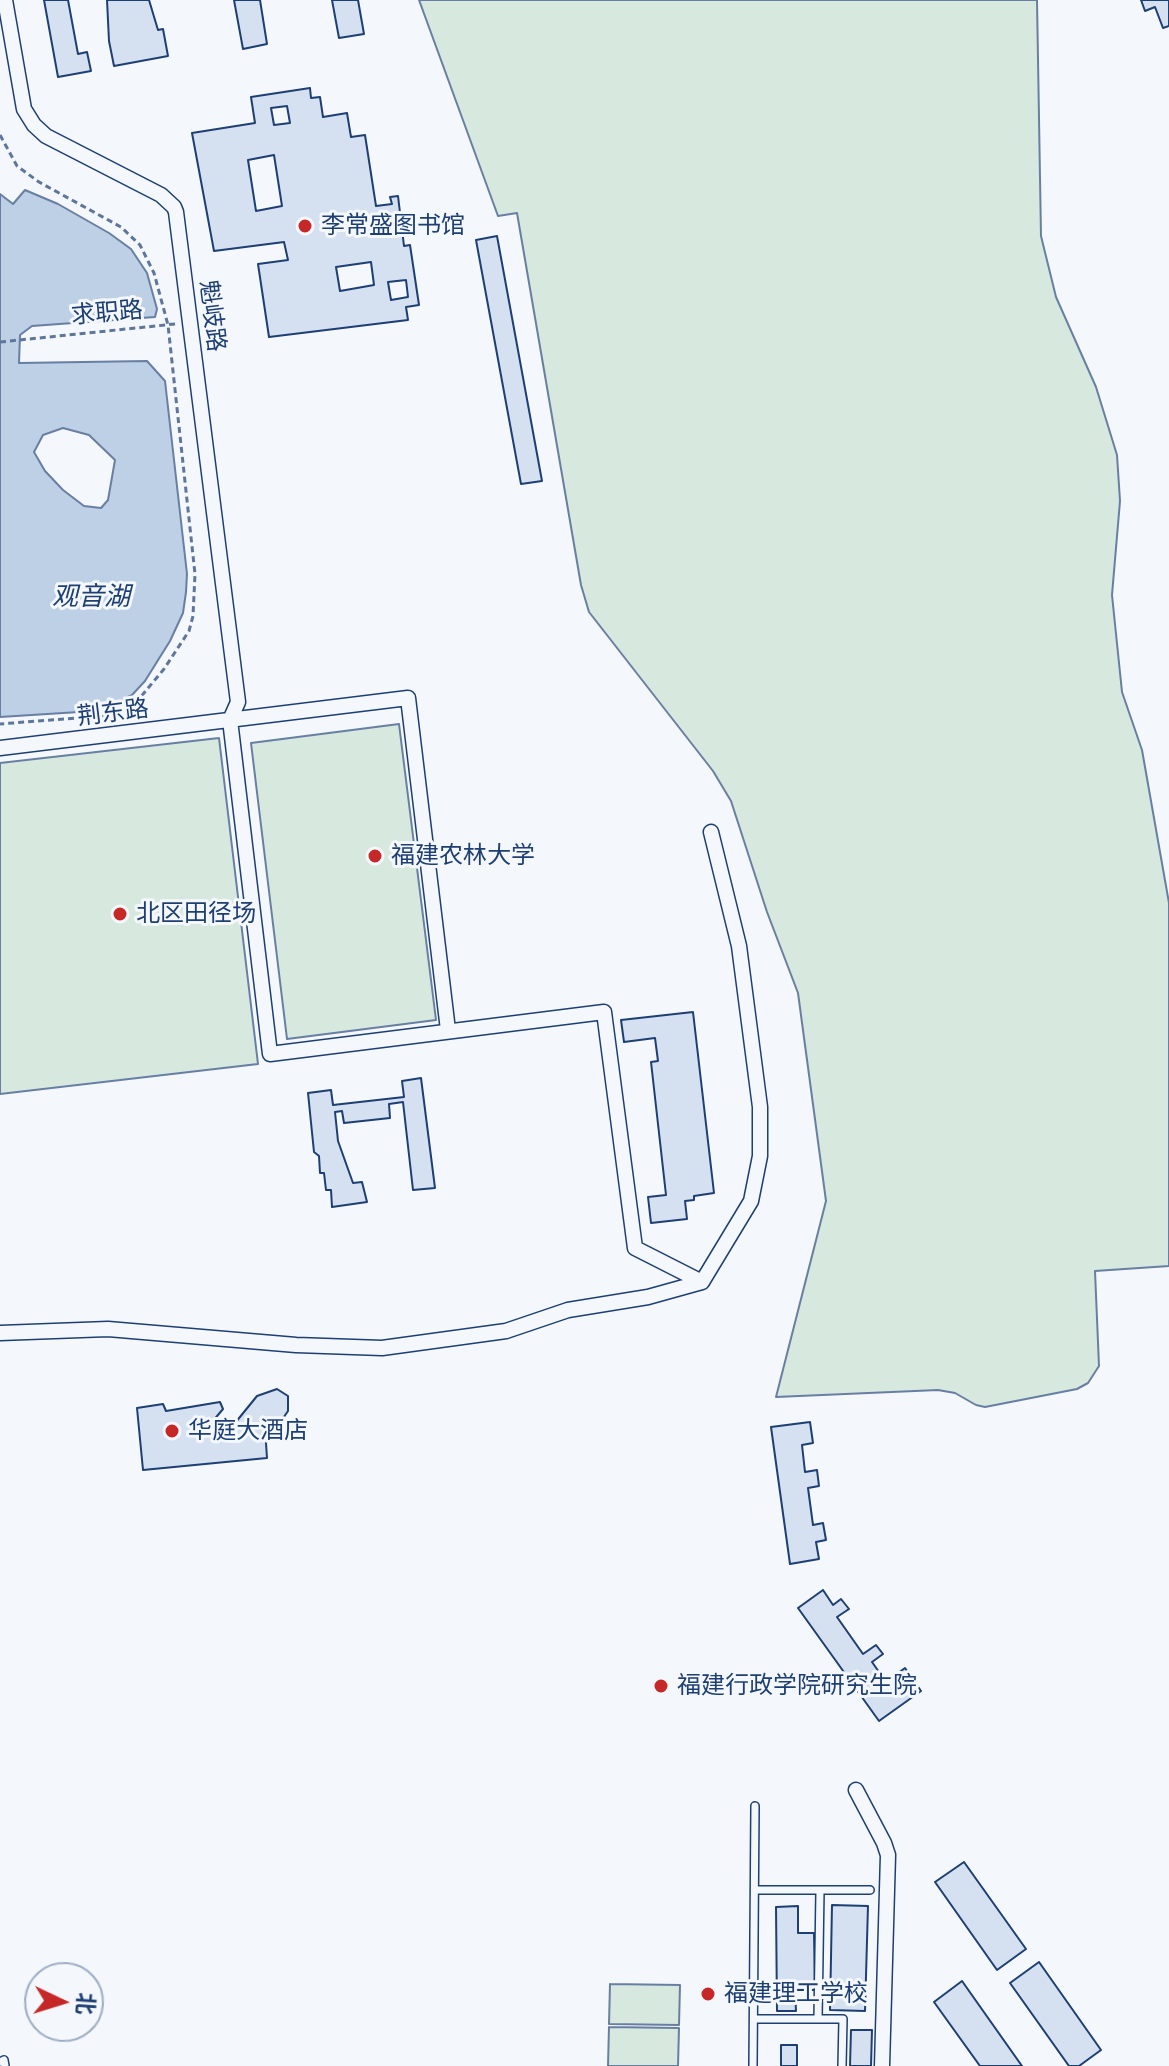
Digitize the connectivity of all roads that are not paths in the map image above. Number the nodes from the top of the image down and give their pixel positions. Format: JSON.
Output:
{"nodes":[{"id":1,"x":5,"y":0,"type":"edge"},
{"id":2,"x":230,"y":720,"type":"junction"},
{"id":3,"x":0,"y":748,"type":"edge"},
{"id":4,"x":711,"y":832,"type":"dead end"},
{"id":5,"x":448,"y":1030,"type":"junction"},
{"id":6,"x":702,"y":1282,"type":"junction"},
{"id":7,"x":0,"y":1333,"type":"edge"},
{"id":8,"x":856,"y":1790,"type":"dead end"},
{"id":9,"x":755,"y":1806,"type":"dead end"},
{"id":10,"x":755,"y":1890,"type":"junction"},
{"id":11,"x":820,"y":1890,"type":"junction"},
{"id":12,"x":870,"y":1890,"type":"dead end"},
{"id":13,"x":754,"y":2019,"type":"junction"},
{"id":14,"x":818,"y":2019,"type":"junction"},
{"id":15,"x":753,"y":2066,"type":"edge"},
{"id":16,"x":842,"y":2066,"type":"edge"},
{"id":17,"x":882,"y":2066,"type":"edge"}],
"edges":[{"from":1,"to":2,"type":"street","name":"魁岐路"},
{"from":2,"to":3,"type":"street","name":"荆东路"},
{"from":2,"to":5,"type":"street","name":"荆东路"},
{"from":2,"to":5,"type":"street","name":"魁岐路"},
{"from":4,"to":6,"type":"street"},
{"from":5,"to":6,"type":"street"},
{"from":6,"to":7,"type":"street"},
{"from":8,"to":17,"type":"street"},
{"from":9,"to":10,"type":"lane"},
{"from":10,"to":11,"type":"lane"},
{"from":10,"to":13,"type":"lane"},
{"from":11,"to":12,"type":"lane"},
{"from":11,"to":14,"type":"lane"},
{"from":13,"to":14,"type":"lane"},
{"from":13,"to":15,"type":"lane"},
{"from":14,"to":16,"type":"lane"}]}
